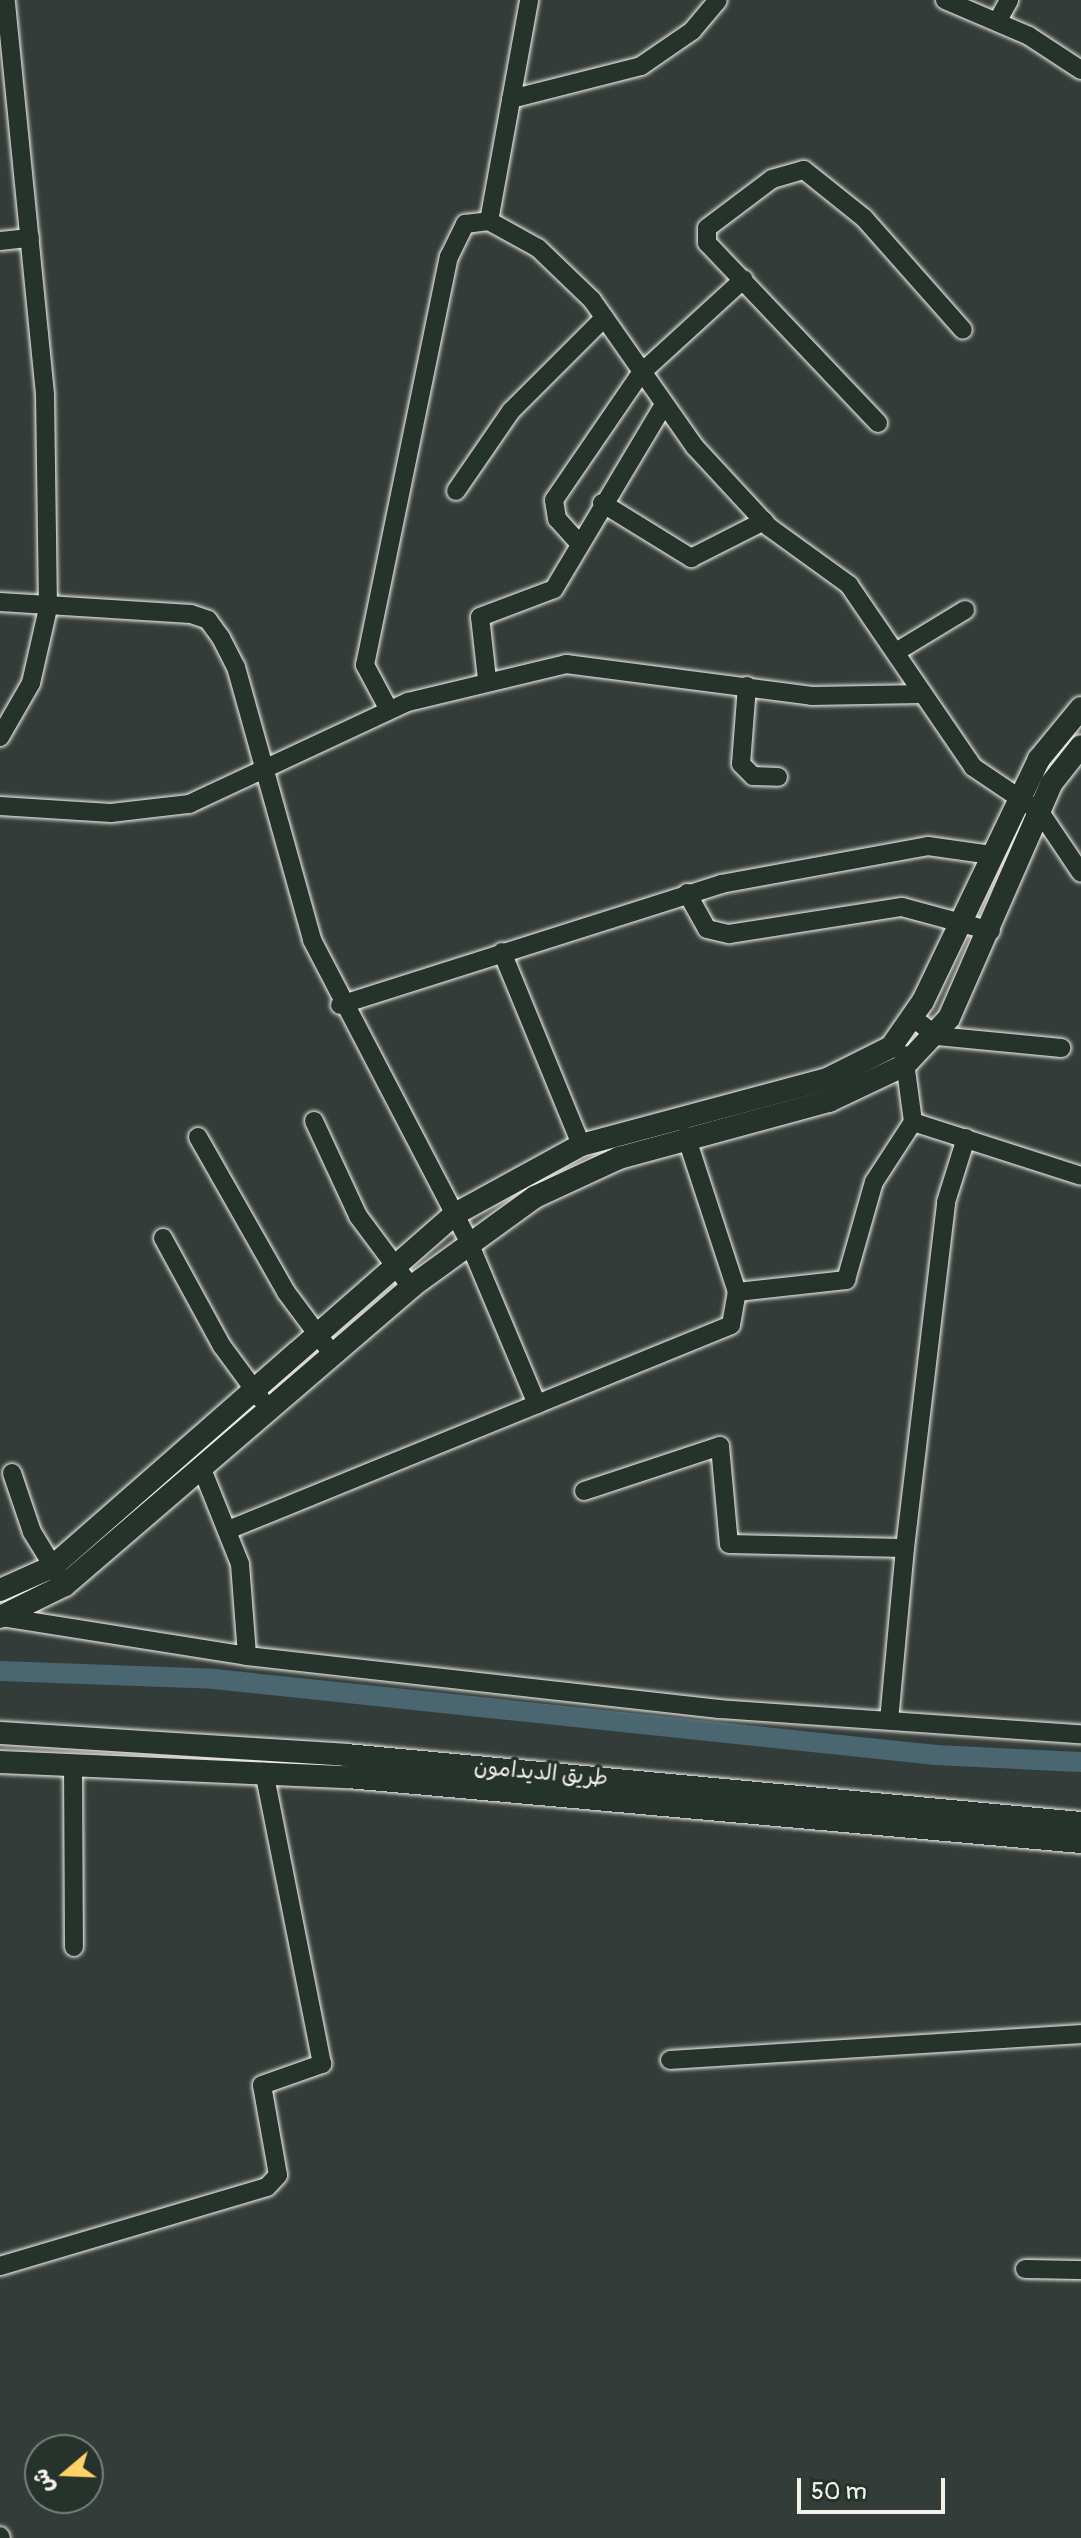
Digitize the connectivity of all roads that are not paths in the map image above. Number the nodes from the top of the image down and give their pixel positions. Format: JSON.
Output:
{"nodes":[{"id":1,"x":6,"y":0,"type":"edge"},
{"id":2,"x":529,"y":0,"type":"edge"},
{"id":3,"x":718,"y":0,"type":"edge"},
{"id":4,"x":945,"y":0,"type":"edge"},
{"id":5,"x":1009,"y":0,"type":"edge"},
{"id":6,"x":997,"y":22,"type":"junction"},
{"id":7,"x":1081,"y":70,"type":"edge"},
{"id":8,"x":511,"y":99,"type":"junction"},
{"id":9,"x":489,"y":221,"type":"junction"},
{"id":10,"x":30,"y":238,"type":"junction"},
{"id":11,"x":0,"y":241,"type":"edge"},
{"id":12,"x":744,"y":279,"type":"junction"},
{"id":13,"x":604,"y":318,"type":"junction"},
{"id":14,"x":963,"y":330,"type":"dead end"},
{"id":15,"x":641,"y":373,"type":"junction"},
{"id":16,"x":663,"y":406,"type":"junction"},
{"id":17,"x":878,"y":423,"type":"dead end"},
{"id":18,"x":456,"y":491,"type":"dead end"},
{"id":19,"x":602,"y":503,"type":"junction"},
{"id":20,"x":764,"y":521,"type":"junction"},
{"id":21,"x":578,"y":542,"type":"junction"},
{"id":22,"x":0,"y":602,"type":"edge"},
{"id":23,"x":48,"y":608,"type":"junction"},
{"id":24,"x":965,"y":610,"type":"dead end"},
{"id":25,"x":896,"y":652,"type":"junction"},
{"id":26,"x":487,"y":679,"type":"junction"},
{"id":27,"x":747,"y":686,"type":"junction"},
{"id":28,"x":923,"y":694,"type":"junction"},
{"id":29,"x":1081,"y":708,"type":"edge"},
{"id":30,"x":389,"y":710,"type":"junction"},
{"id":31,"x":0,"y":737,"type":"edge"},
{"id":32,"x":1081,"y":746,"type":"edge"},
{"id":33,"x":263,"y":774,"type":"junction"},
{"id":34,"x":778,"y":777,"type":"dead end"},
{"id":35,"x":1019,"y":797,"type":"junction"},
{"id":36,"x":0,"y":806,"type":"edge"},
{"id":37,"x":1040,"y":812,"type":"junction"},
{"id":38,"x":991,"y":855,"type":"junction"},
{"id":39,"x":1081,"y":873,"type":"edge"},
{"id":40,"x":687,"y":893,"type":"junction"},
{"id":41,"x":961,"y":919,"type":"junction"},
{"id":42,"x":991,"y":931,"type":"junction"},
{"id":43,"x":502,"y":952,"type":"junction"},
{"id":44,"x":340,"y":1005,"type":"junction"},
{"id":45,"x":913,"y":1018,"type":"junction"},
{"id":46,"x":937,"y":1036,"type":"junction"},
{"id":47,"x":900,"y":1037,"type":"junction"},
{"id":48,"x":1061,"y":1048,"type":"dead end"},
{"id":49,"x":905,"y":1065,"type":"junction"},
{"id":50,"x":314,"y":1121,"type":"dead end"},
{"id":51,"x":913,"y":1122,"type":"junction"},
{"id":52,"x":686,"y":1136,"type":"junction"},
{"id":53,"x":198,"y":1137,"type":"dead end"},
{"id":54,"x":966,"y":1138,"type":"junction"},
{"id":55,"x":581,"y":1145,"type":"junction"},
{"id":56,"x":1081,"y":1176,"type":"edge"},
{"id":57,"x":455,"y":1214,"type":"junction"},
{"id":58,"x":163,"y":1238,"type":"dead end"},
{"id":59,"x":468,"y":1240,"type":"junction"},
{"id":60,"x":396,"y":1268,"type":"junction"},
{"id":61,"x":411,"y":1287,"type":"junction"},
{"id":62,"x":737,"y":1292,"type":"junction"},
{"id":63,"x":317,"y":1335,"type":"junction"},
{"id":64,"x":333,"y":1355,"type":"junction"},
{"id":65,"x":253,"y":1390,"type":"junction"},
{"id":66,"x":537,"y":1404,"type":"junction"},
{"id":67,"x":270,"y":1410,"type":"junction"},
{"id":68,"x":202,"y":1469,"type":"junction"},
{"id":69,"x":12,"y":1473,"type":"dead end"},
{"id":70,"x":584,"y":1491,"type":"dead end"},
{"id":71,"x":228,"y":1530,"type":"junction"},
{"id":72,"x":905,"y":1548,"type":"junction"},
{"id":73,"x":58,"y":1576,"type":"junction"},
{"id":74,"x":0,"y":1590,"type":"edge"},
{"id":75,"x":1,"y":1617,"type":"edge"},
{"id":76,"x":247,"y":1656,"type":"junction"},
{"id":77,"x":889,"y":1719,"type":"junction"},
{"id":78,"x":0,"y":1733,"type":"edge"},
{"id":79,"x":1081,"y":1734,"type":"edge"},
{"id":80,"x":0,"y":1762,"type":"edge"},
{"id":81,"x":73,"y":1764,"type":"junction"},
{"id":82,"x":347,"y":1766,"type":"junction"},
{"id":83,"x":264,"y":1772,"type":"junction"},
{"id":84,"x":1081,"y":1823,"type":"edge"},
{"id":85,"x":1081,"y":1842,"type":"edge"},
{"id":86,"x":74,"y":1947,"type":"dead end"},
{"id":87,"x":1081,"y":2034,"type":"edge"},
{"id":88,"x":670,"y":2060,"type":"dead end"},
{"id":89,"x":0,"y":2266,"type":"edge"},
{"id":90,"x":1025,"y":2269,"type":"dead end"},
{"id":91,"x":1081,"y":2270,"type":"edge"}],
"edges":[{"from":1,"to":10,"type":"street"},
{"from":2,"to":8,"type":"street"},
{"from":3,"to":8,"type":"street"},
{"from":4,"to":6,"type":"street"},
{"from":5,"to":6,"type":"street"},
{"from":6,"to":7,"type":"street"},
{"from":8,"to":9,"type":"street"},
{"from":9,"to":13,"type":"street"},
{"from":9,"to":30,"type":"street"},
{"from":10,"to":11,"type":"street"},
{"from":10,"to":23,"type":"street"},
{"from":12,"to":14,"type":"street"},
{"from":12,"to":15,"type":"street"},
{"from":12,"to":17,"type":"street"},
{"from":13,"to":15,"type":"street"},
{"from":13,"to":18,"type":"street"},
{"from":15,"to":16,"type":"street"},
{"from":15,"to":21,"type":"street"},
{"from":16,"to":19,"type":"street"},
{"from":16,"to":20,"type":"street"},
{"from":19,"to":20,"type":"street"},
{"from":19,"to":21,"type":"street"},
{"from":20,"to":25,"type":"street"},
{"from":21,"to":26,"type":"street"},
{"from":22,"to":23,"type":"street"},
{"from":23,"to":31,"type":"street"},
{"from":23,"to":33,"type":"street"},
{"from":24,"to":25,"type":"street"},
{"from":25,"to":28,"type":"street"},
{"from":26,"to":27,"type":"street"},
{"from":26,"to":30,"type":"street"},
{"from":27,"to":28,"type":"street"},
{"from":27,"to":34,"type":"street"},
{"from":28,"to":35,"type":"street"},
{"from":29,"to":35,"type":"street"},
{"from":30,"to":33,"type":"street"},
{"from":32,"to":37,"type":"street"},
{"from":33,"to":36,"type":"street"},
{"from":33,"to":44,"type":"street"},
{"from":35,"to":37,"type":"street"},
{"from":35,"to":38,"type":"street"},
{"from":37,"to":39,"type":"street"},
{"from":37,"to":42,"type":"street"},
{"from":38,"to":40,"type":"street"},
{"from":38,"to":41,"type":"street"},
{"from":40,"to":41,"type":"street"},
{"from":40,"to":43,"type":"street"},
{"from":41,"to":42,"type":"street"},
{"from":41,"to":45,"type":"street"},
{"from":42,"to":46,"type":"street"},
{"from":43,"to":44,"type":"street"},
{"from":43,"to":55,"type":"street"},
{"from":44,"to":57,"type":"street"},
{"from":45,"to":46,"type":"street"},
{"from":45,"to":47,"type":"street"},
{"from":46,"to":48,"type":"street"},
{"from":46,"to":49,"type":"street"},
{"from":47,"to":49,"type":"street"},
{"from":47,"to":55,"type":"street"},
{"from":49,"to":51,"type":"street"},
{"from":49,"to":52,"type":"street"},
{"from":50,"to":60,"type":"street"},
{"from":51,"to":54,"type":"street"},
{"from":51,"to":62,"type":"street"},
{"from":52,"to":59,"type":"street"},
{"from":52,"to":62,"type":"street"},
{"from":53,"to":63,"type":"street"},
{"from":54,"to":56,"type":"street"},
{"from":54,"to":72,"type":"street"},
{"from":55,"to":57,"type":"street"},
{"from":57,"to":59,"type":"street"},
{"from":57,"to":60,"type":"street"},
{"from":58,"to":65,"type":"street"},
{"from":59,"to":61,"type":"street"},
{"from":59,"to":66,"type":"street"},
{"from":60,"to":61,"type":"street"},
{"from":60,"to":63,"type":"street"},
{"from":61,"to":64,"type":"street"},
{"from":62,"to":66,"type":"street"},
{"from":63,"to":64,"type":"street"},
{"from":63,"to":65,"type":"street"},
{"from":64,"to":67,"type":"street"},
{"from":65,"to":67,"type":"street"},
{"from":65,"to":73,"type":"street"},
{"from":66,"to":71,"type":"street"},
{"from":67,"to":68,"type":"street"},
{"from":68,"to":71,"type":"street"},
{"from":68,"to":73,"type":"street"},
{"from":69,"to":73,"type":"street"},
{"from":70,"to":72,"type":"street"},
{"from":71,"to":76,"type":"street"},
{"from":72,"to":77,"type":"street"},
{"from":73,"to":74,"type":"street"},
{"from":73,"to":75,"type":"street"},
{"from":75,"to":76,"type":"street"},
{"from":76,"to":77,"type":"street"},
{"from":77,"to":79,"type":"street"},
{"from":78,"to":82,"type":"street","name":"طريق الديدامون"},
{"from":80,"to":81,"type":"street","name":"طريق الديدامون"},
{"from":81,"to":83,"type":"street","name":"طريق الديدامون"},
{"from":81,"to":86,"type":"street"},
{"from":82,"to":83,"type":"street","name":"طريق الديدامون"},
{"from":82,"to":84,"type":"street","name":"طريق الديدامون"},
{"from":82,"to":85,"type":"street","name":"طريق الديدامون"},
{"from":83,"to":89,"type":"street"},
{"from":87,"to":88,"type":"street"},
{"from":90,"to":91,"type":"street"}]}
